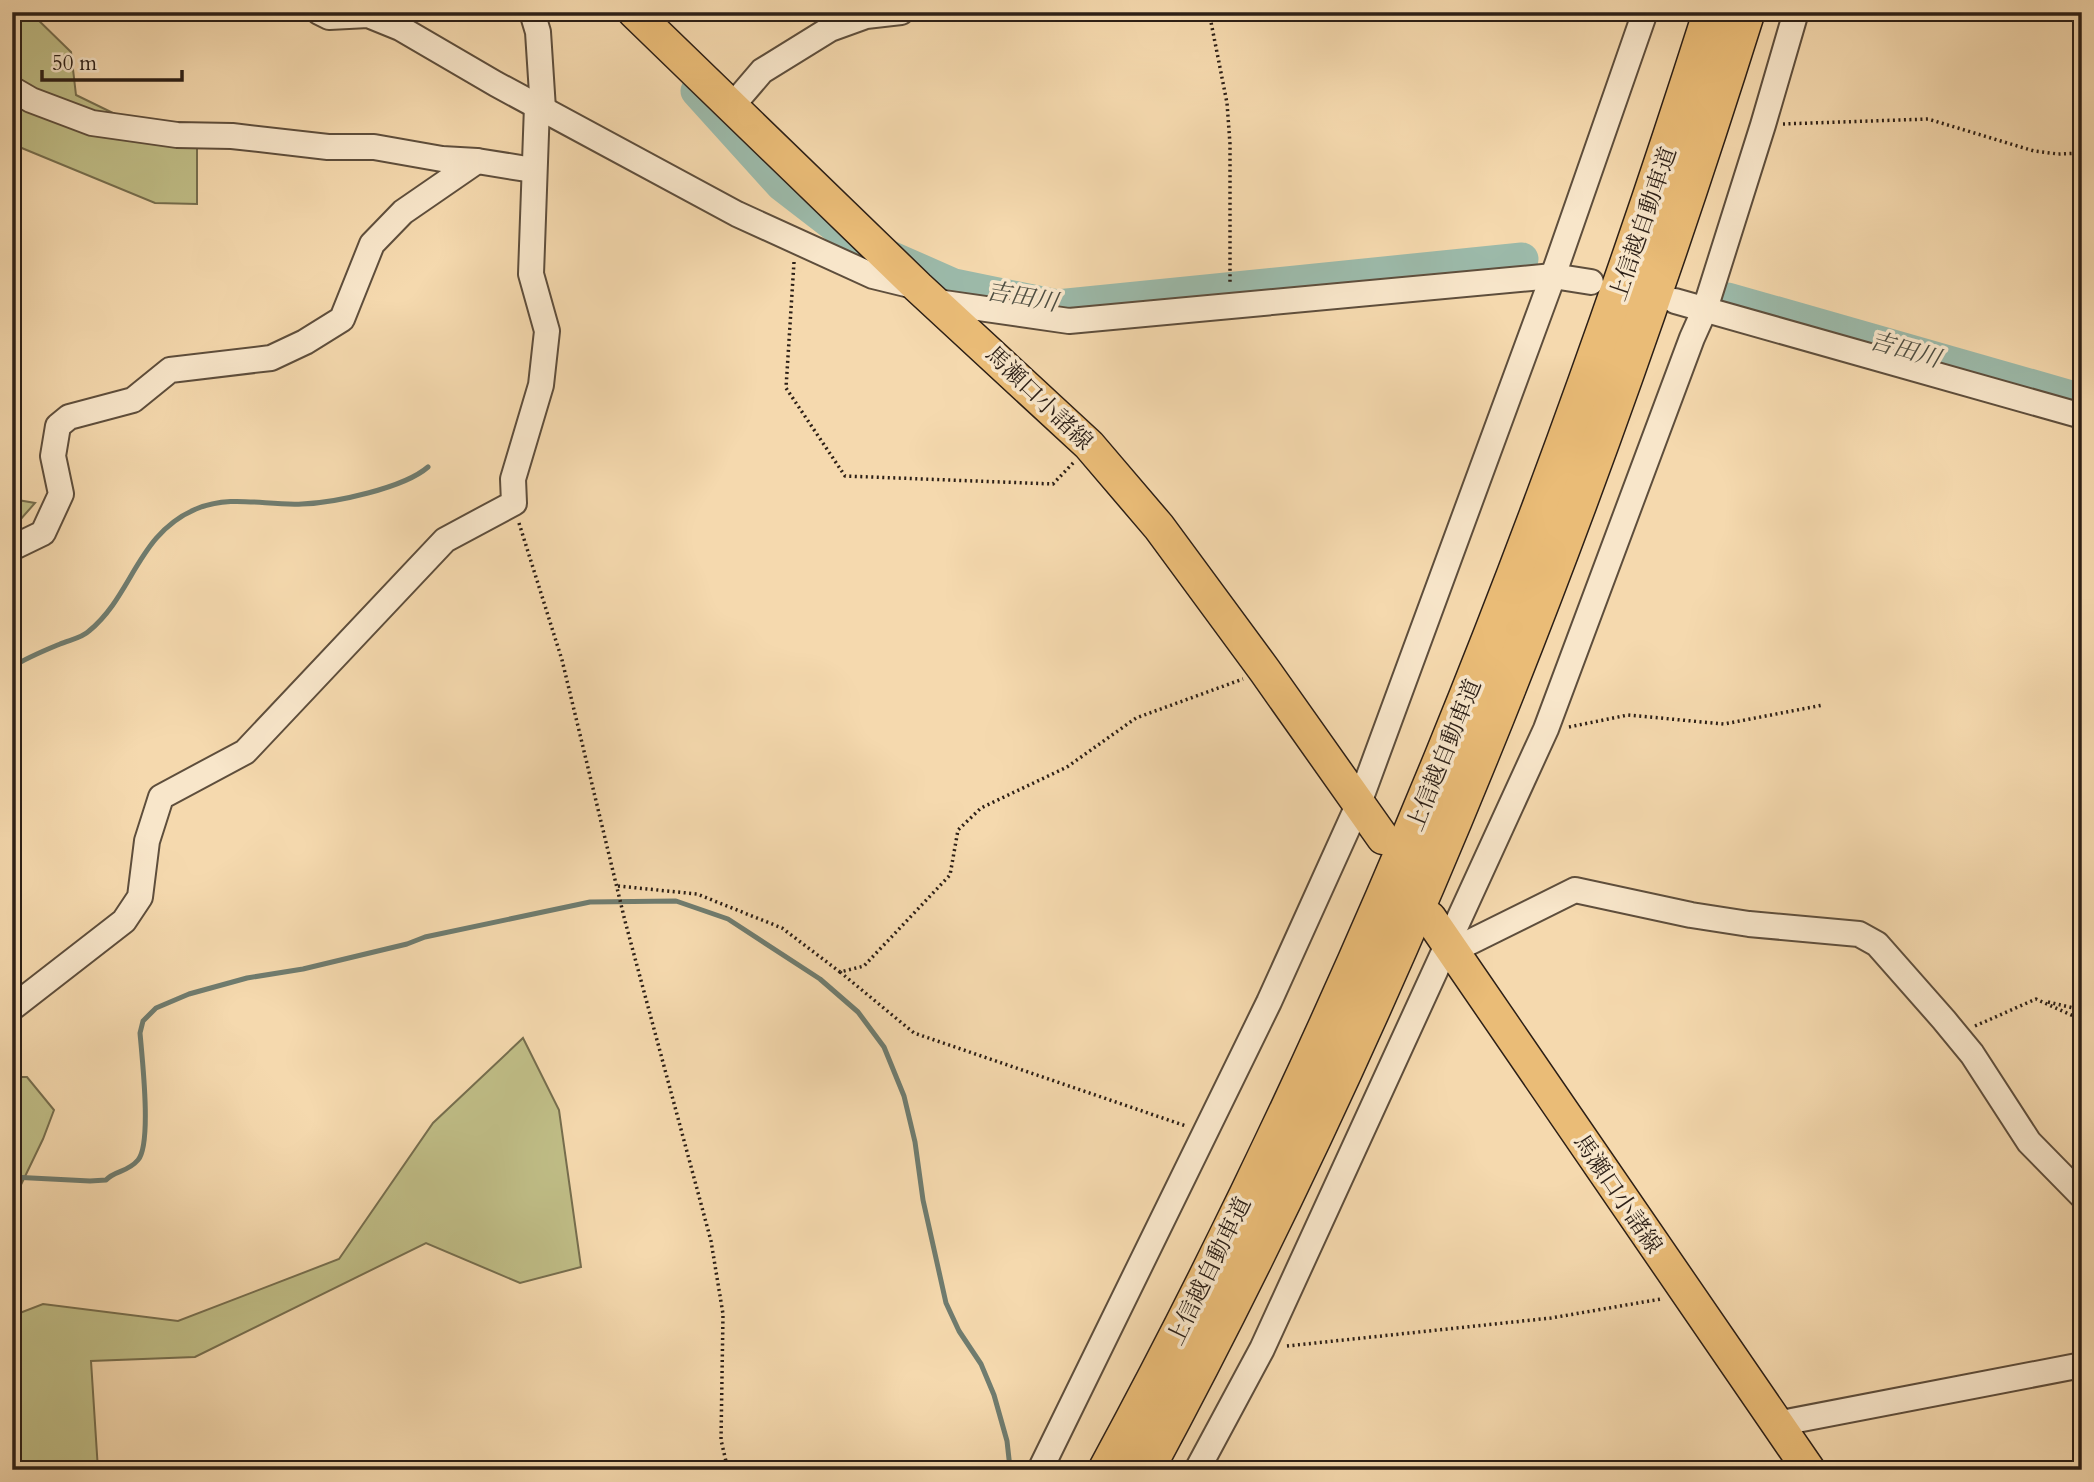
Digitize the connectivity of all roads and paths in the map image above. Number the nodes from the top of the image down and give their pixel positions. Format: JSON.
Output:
{"nodes":[{"id":1,"x":319,"y":12,"type":"edge"},
{"id":2,"x":532,"y":12,"type":"edge"},
{"id":3,"x":634,"y":12,"type":"edge"},
{"id":4,"x":901,"y":12,"type":"edge"},
{"id":5,"x":1209,"y":12,"type":"edge"},
{"id":6,"x":1645,"y":12,"type":"edge"},
{"id":7,"x":1712,"y":12,"type":"edge"},
{"id":8,"x":1746,"y":12,"type":"edge"},
{"id":9,"x":1796,"y":12,"type":"edge"},
{"id":10,"x":12,"y":89,"type":"edge"},
{"id":11,"x":732,"y":106,"type":"junction"},
{"id":12,"x":540,"y":108,"type":"junction"},
{"id":13,"x":1763,"y":125,"type":"junction"},
{"id":14,"x":2082,"y":153,"type":"edge"},
{"id":15,"x":477,"y":161,"type":"junction"},
{"id":16,"x":533,"y":170,"type":"junction"},
{"id":17,"x":795,"y":242,"type":"junction"},
{"id":18,"x":1553,"y":276,"type":"junction"},
{"id":19,"x":1591,"y":282,"type":"dead end"},
{"id":20,"x":928,"y":295,"type":"junction"},
{"id":21,"x":1675,"y":301,"type":"dead end"},
{"id":22,"x":1230,"y":306,"type":"junction"},
{"id":23,"x":1705,"y":309,"type":"junction"},
{"id":24,"x":2082,"y":416,"type":"edge"},
{"id":25,"x":1089,"y":445,"type":"junction"},
{"id":26,"x":514,"y":503,"type":"junction"},
{"id":27,"x":12,"y":548,"type":"edge"},
{"id":28,"x":1265,"y":671,"type":"junction"},
{"id":29,"x":1822,"y":705,"type":"dead end"},
{"id":30,"x":1546,"y":729,"type":"junction"},
{"id":31,"x":1359,"y":803,"type":"junction"},
{"id":32,"x":1383,"y":838,"type":"dead end"},
{"id":33,"x":617,"y":886,"type":"junction"},
{"id":34,"x":1443,"y":937,"type":"junction"},
{"id":35,"x":840,"y":972,"type":"junction"},
{"id":36,"x":2036,"y":999,"type":"junction"},
{"id":37,"x":12,"y":1008,"type":"edge"},
{"id":38,"x":2082,"y":1010,"type":"edge"},
{"id":39,"x":2082,"y":1020,"type":"edge"},
{"id":40,"x":1955,"y":1034,"type":"junction"},
{"id":41,"x":1205,"y":1132,"type":"junction"},
{"id":42,"x":2082,"y":1196,"type":"edge"},
{"id":43,"x":1687,"y":1295,"type":"junction"},
{"id":44,"x":1262,"y":1349,"type":"junction"},
{"id":45,"x":2082,"y":1365,"type":"edge"},
{"id":46,"x":1776,"y":1424,"type":"junction"},
{"id":47,"x":728,"y":1470,"type":"edge"},
{"id":48,"x":1040,"y":1470,"type":"edge"},
{"id":49,"x":1107,"y":1470,"type":"edge"},
{"id":50,"x":1145,"y":1470,"type":"edge"},
{"id":51,"x":1196,"y":1470,"type":"edge"},
{"id":52,"x":1809,"y":1470,"type":"edge"}],
"edges":[{"from":1,"to":12,"type":"street"},
{"from":2,"to":12,"type":"street"},
{"from":3,"to":11,"type":"main road","name":"馬瀬口小諸線"},
{"from":4,"to":11,"type":"street"},
{"from":5,"to":22,"type":"path"},
{"from":6,"to":18,"type":"street"},
{"from":7,"to":49,"type":"highway","name":"上信越自動車道"},
{"from":8,"to":50,"type":"highway","name":"上信越自動車道"},
{"from":9,"to":13,"type":"street"},
{"from":10,"to":15,"type":"street"},
{"from":11,"to":20,"type":"main road","name":"馬瀬口小諸線"},
{"from":12,"to":16,"type":"street"},
{"from":12,"to":17,"type":"street"},
{"from":13,"to":14,"type":"path"},
{"from":13,"to":23,"type":"street"},
{"from":15,"to":16,"type":"street"},
{"from":15,"to":27,"type":"street"},
{"from":16,"to":26,"type":"street"},
{"from":17,"to":20,"type":"street"},
{"from":17,"to":25,"type":"path"},
{"from":18,"to":19,"type":"street"},
{"from":18,"to":22,"type":"street"},
{"from":18,"to":31,"type":"street"},
{"from":20,"to":22,"type":"street"},
{"from":20,"to":25,"type":"main road","name":"馬瀬口小諸線"},
{"from":21,"to":23,"type":"street"},
{"from":23,"to":24,"type":"street"},
{"from":23,"to":30,"type":"street"},
{"from":25,"to":28,"type":"main road","name":"馬瀬口小諸線"},
{"from":26,"to":33,"type":"path"},
{"from":26,"to":37,"type":"street"},
{"from":28,"to":31,"type":"main road","name":"馬瀬口小諸線"},
{"from":28,"to":35,"type":"path"},
{"from":29,"to":30,"type":"path"},
{"from":30,"to":34,"type":"street"},
{"from":31,"to":32,"type":"main road","name":"馬瀬口小諸線"},
{"from":31,"to":41,"type":"street"},
{"from":33,"to":35,"type":"path"},
{"from":33,"to":47,"type":"path"},
{"from":34,"to":40,"type":"street"},
{"from":34,"to":43,"type":"main road","name":"馬瀬口小諸線"},
{"from":34,"to":44,"type":"street"},
{"from":35,"to":41,"type":"path"},
{"from":36,"to":38,"type":"path"},
{"from":36,"to":39,"type":"path"},
{"from":36,"to":40,"type":"path"},
{"from":40,"to":42,"type":"street"},
{"from":41,"to":48,"type":"street"},
{"from":43,"to":44,"type":"path"},
{"from":43,"to":46,"type":"main road","name":"馬瀬口小諸線"},
{"from":44,"to":51,"type":"street"},
{"from":45,"to":46,"type":"street"},
{"from":46,"to":52,"type":"main road","name":"馬瀬口小諸線"}]}
